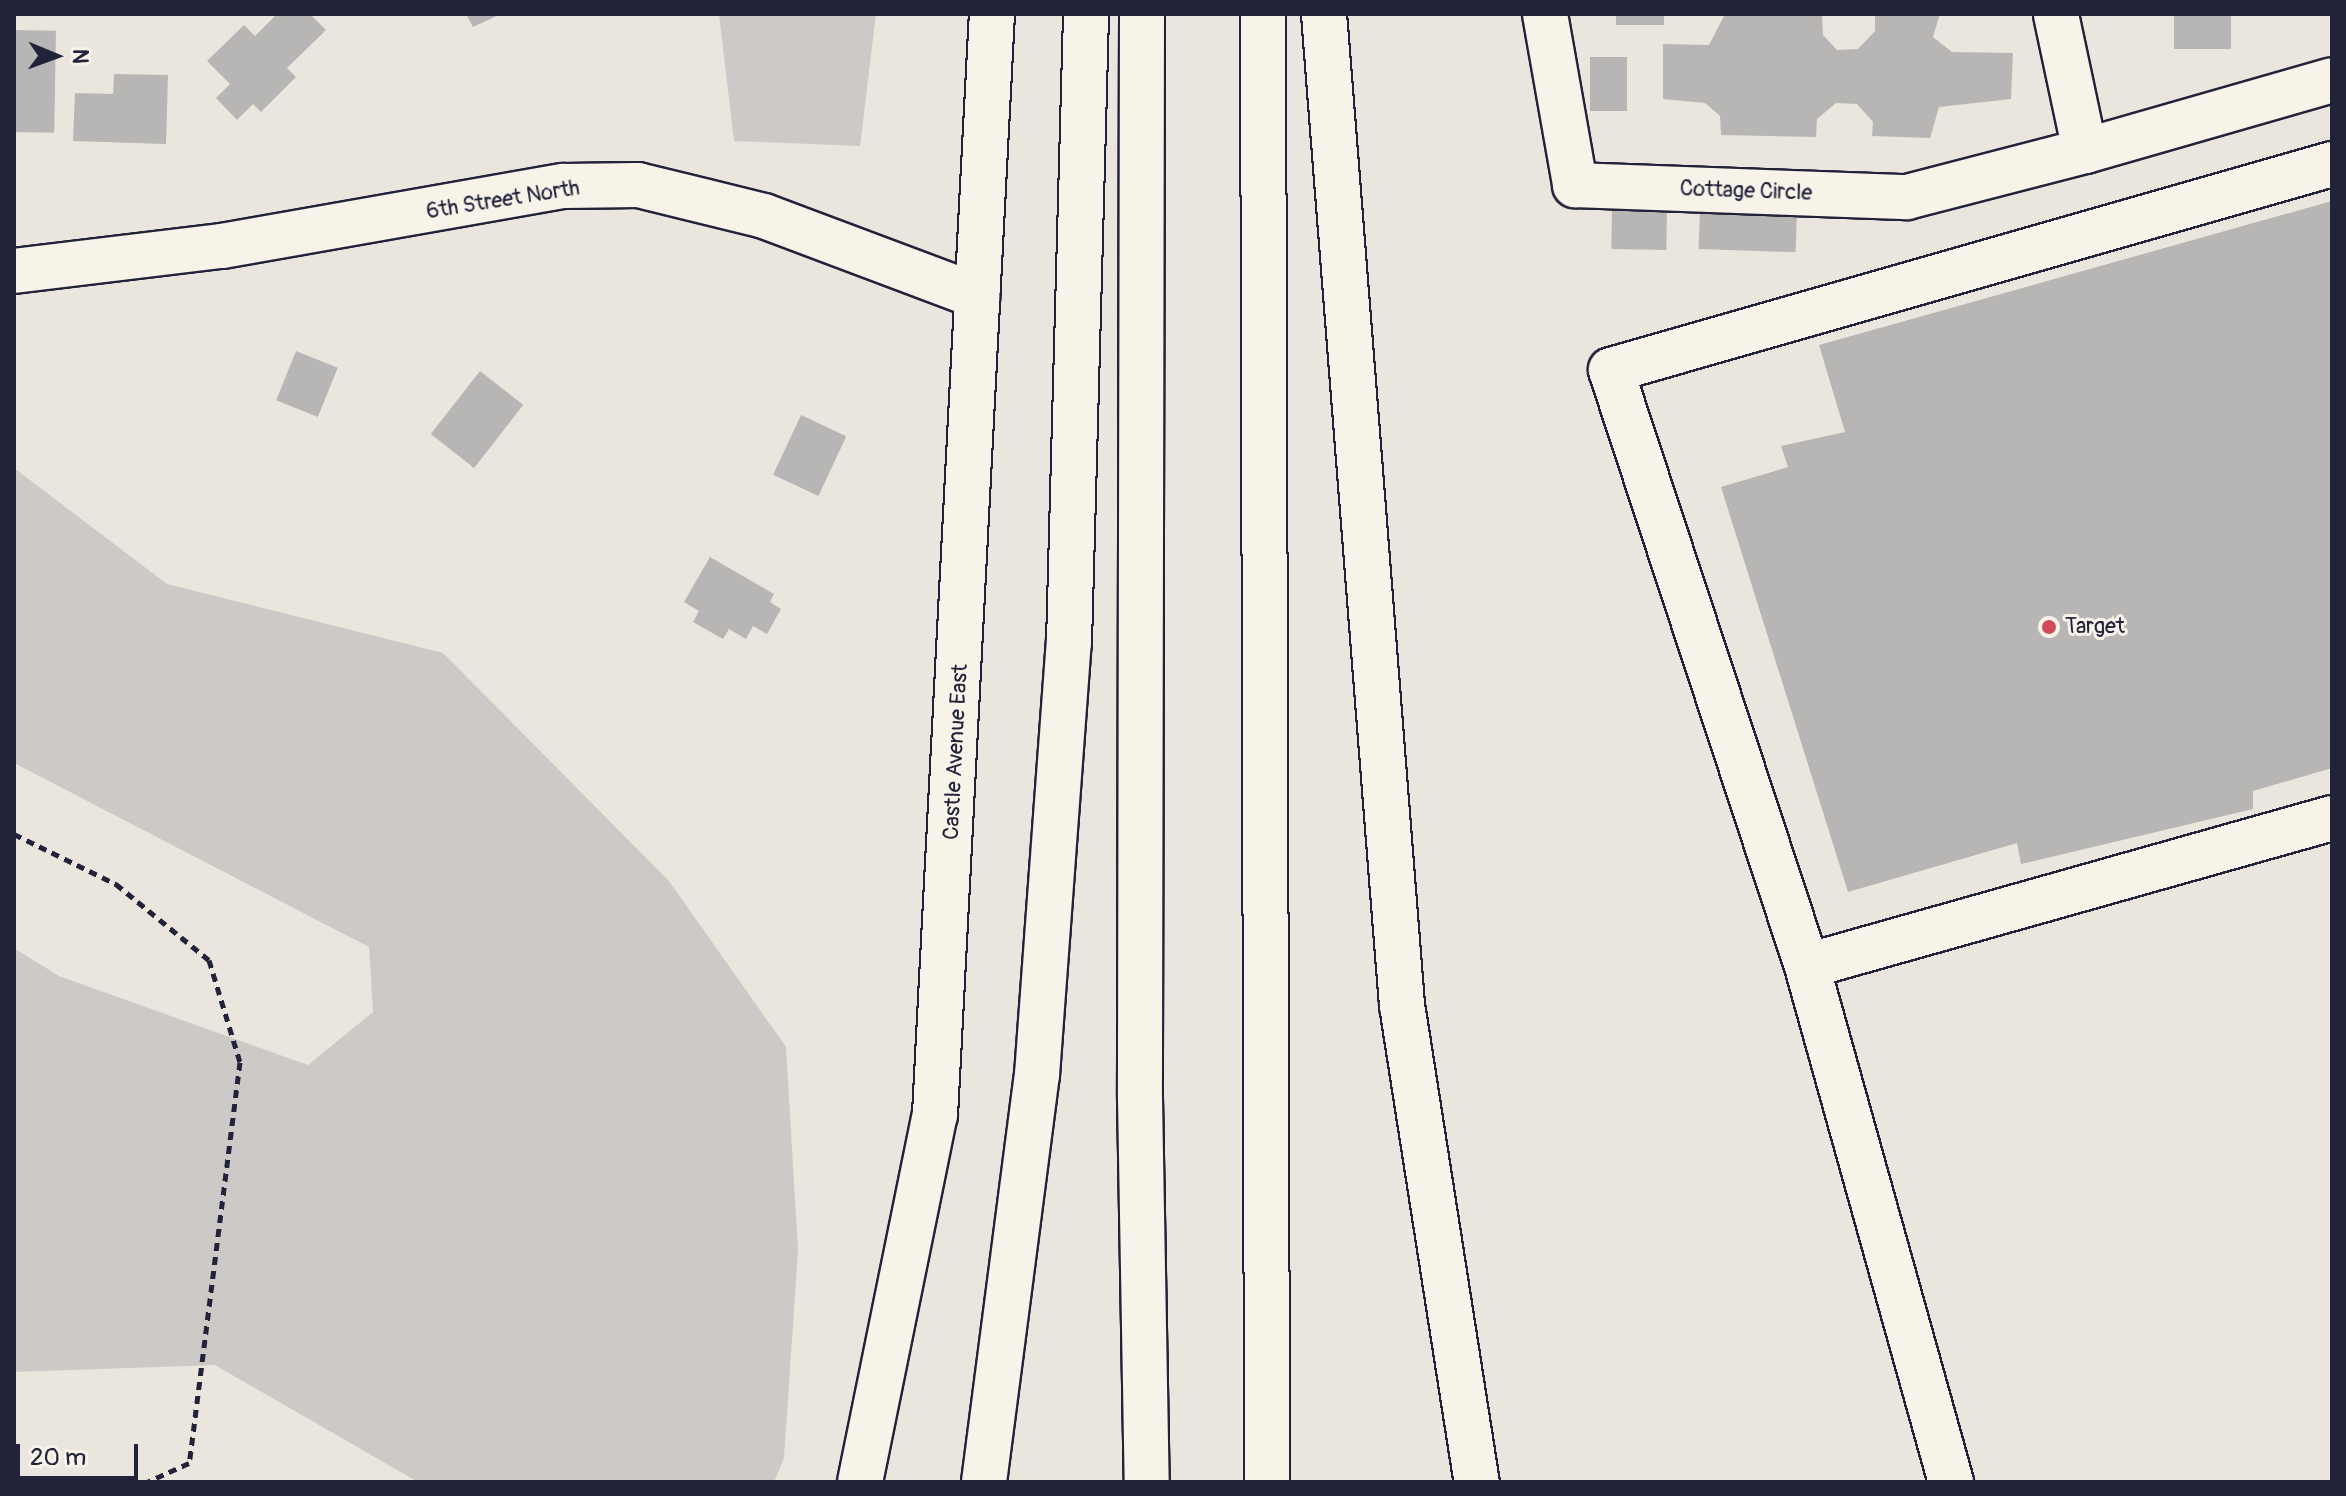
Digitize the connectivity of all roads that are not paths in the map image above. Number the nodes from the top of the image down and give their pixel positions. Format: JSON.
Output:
{"nodes":[{"id":1,"x":992,"y":14,"type":"edge"},
{"id":2,"x":1086,"y":14,"type":"edge"},
{"id":3,"x":1142,"y":14,"type":"edge"},
{"id":4,"x":1263,"y":14,"type":"edge"},
{"id":5,"x":1324,"y":14,"type":"edge"},
{"id":6,"x":1545,"y":14,"type":"edge"},
{"id":7,"x":2056,"y":14,"type":"edge"},
{"id":8,"x":2332,"y":80,"type":"edge"},
{"id":9,"x":2085,"y":151,"type":"junction"},
{"id":10,"x":2332,"y":164,"type":"edge"},
{"id":11,"x":14,"y":271,"type":"edge"},
{"id":12,"x":977,"y":296,"type":"junction"},
{"id":13,"x":2332,"y":818,"type":"edge"},
{"id":14,"x":1807,"y":966,"type":"junction"},
{"id":15,"x":860,"y":1482,"type":"edge"},
{"id":16,"x":984,"y":1482,"type":"edge"},
{"id":17,"x":1147,"y":1482,"type":"edge"},
{"id":18,"x":1267,"y":1482,"type":"edge"},
{"id":19,"x":1477,"y":1482,"type":"edge"},
{"id":20,"x":1951,"y":1482,"type":"edge"}],
"edges":[{"from":1,"to":12,"type":"main road","name":"Castle Avenue East"},
{"from":2,"to":16,"type":"main road"},
{"from":3,"to":17,"type":"main road"},
{"from":4,"to":18,"type":"main road"},
{"from":5,"to":19,"type":"main road"},
{"from":6,"to":9,"type":"main road","name":"Cottage Circle"},
{"from":7,"to":9,"type":"main road"},
{"from":8,"to":9,"type":"main road","name":"Cottage Circle"},
{"from":10,"to":14,"type":"main road"},
{"from":11,"to":12,"type":"main road","name":"6th Street North"},
{"from":12,"to":15,"type":"main road","name":"Castle Avenue East"},
{"from":13,"to":14,"type":"main road"},
{"from":14,"to":20,"type":"main road"}]}
